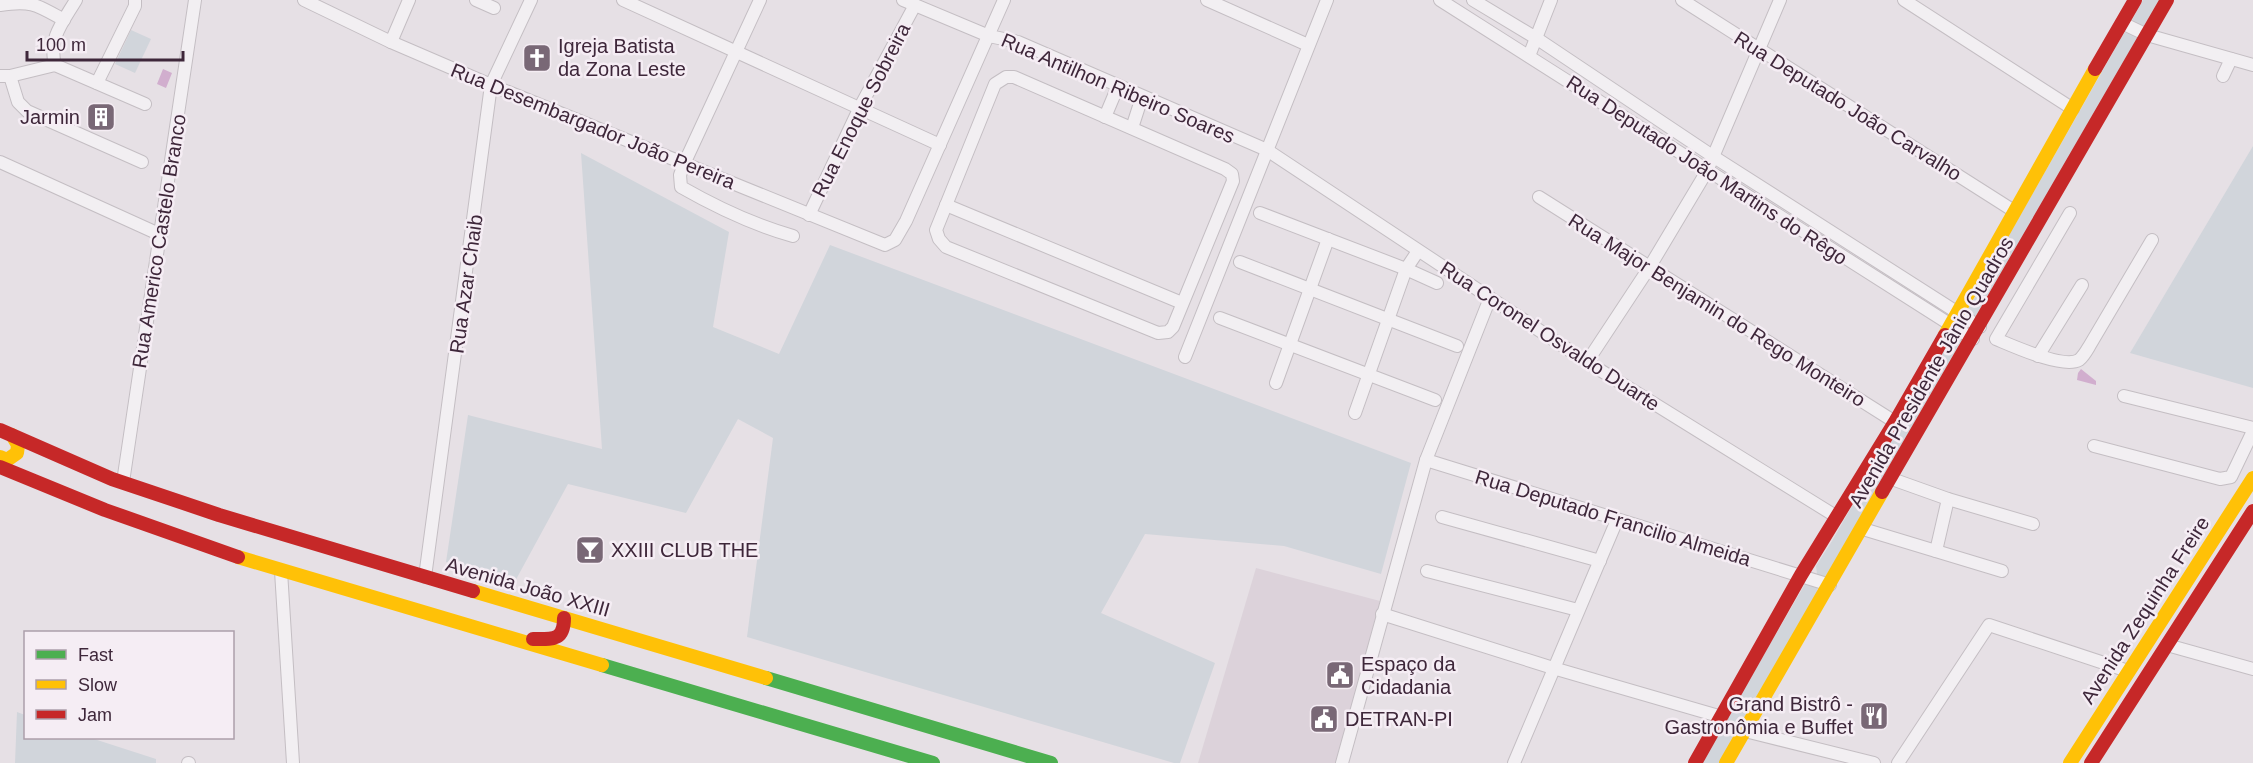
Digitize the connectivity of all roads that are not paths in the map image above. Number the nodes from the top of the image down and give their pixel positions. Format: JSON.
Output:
{"nodes":[{"id":1,"x":76,"y":0,"type":"edge"},
{"id":2,"x":135,"y":0,"type":"edge"},
{"id":3,"x":195,"y":0,"type":"edge"},
{"id":4,"x":304,"y":0,"type":"edge"},
{"id":5,"x":409,"y":0,"type":"edge"},
{"id":6,"x":476,"y":0,"type":"edge"},
{"id":7,"x":531,"y":0,"type":"edge"},
{"id":8,"x":623,"y":0,"type":"edge"},
{"id":9,"x":760,"y":0,"type":"edge"},
{"id":10,"x":1004,"y":0,"type":"edge"},
{"id":11,"x":1207,"y":0,"type":"edge"},
{"id":12,"x":1327,"y":0,"type":"edge"},
{"id":13,"x":1440,"y":0,"type":"edge"},
{"id":14,"x":1473,"y":0,"type":"edge"},
{"id":15,"x":1551,"y":0,"type":"edge"},
{"id":16,"x":1682,"y":0,"type":"edge"},
{"id":17,"x":1780,"y":0,"type":"edge"},
{"id":18,"x":1904,"y":0,"type":"edge"},
{"id":19,"x":2167,"y":0,"type":"edge"},
{"id":20,"x":2132,"y":1,"type":"edge"},
{"id":21,"x":909,"y":2,"type":"edge"},
{"id":22,"x":0,"y":5,"type":"edge"},
{"id":23,"x":494,"y":8,"type":"dead end"},
{"id":24,"x":64,"y":20,"type":"junction"},
{"id":25,"x":2122,"y":23,"type":"junction"},
{"id":26,"x":2147,"y":35,"type":"junction"},
{"id":27,"x":988,"y":36,"type":"junction"},
{"id":28,"x":1536,"y":38,"type":"junction"},
{"id":29,"x":391,"y":42,"type":"junction"},
{"id":30,"x":1308,"y":45,"type":"junction"},
{"id":31,"x":1760,"y":50,"type":"junction"},
{"id":32,"x":736,"y":52,"type":"junction"},
{"id":33,"x":2208,"y":52,"type":"junction"},
{"id":34,"x":1529,"y":56,"type":"junction"},
{"id":35,"x":2231,"y":59,"type":"junction"},
{"id":36,"x":54,"y":65,"type":"junction"},
{"id":37,"x":2202,"y":65,"type":"dead end"},
{"id":38,"x":2253,"y":65,"type":"edge"},
{"id":39,"x":5,"y":76,"type":"edge"},
{"id":40,"x":2223,"y":76,"type":"dead end"},
{"id":41,"x":97,"y":83,"type":"junction"},
{"id":42,"x":491,"y":85,"type":"junction"},
{"id":43,"x":1118,"y":86,"type":"junction"},
{"id":44,"x":1142,"y":97,"type":"junction"},
{"id":45,"x":146,"y":104,"type":"dead end"},
{"id":46,"x":860,"y":107,"type":"junction"},
{"id":47,"x":2073,"y":109,"type":"junction"},
{"id":48,"x":1105,"y":117,"type":"junction"},
{"id":49,"x":1132,"y":128,"type":"junction"},
{"id":50,"x":940,"y":145,"type":"junction"},
{"id":51,"x":1267,"y":150,"type":"junction"},
{"id":52,"x":1714,"y":157,"type":"junction"},
{"id":53,"x":0,"y":162,"type":"edge"},
{"id":54,"x":142,"y":162,"type":"dead end"},
{"id":55,"x":684,"y":164,"type":"junction"},
{"id":56,"x":1707,"y":171,"type":"junction"},
{"id":57,"x":1539,"y":198,"type":"dead end"},
{"id":58,"x":946,"y":205,"type":"junction"},
{"id":59,"x":2014,"y":211,"type":"junction"},
{"id":60,"x":1260,"y":213,"type":"dead end"},
{"id":61,"x":2070,"y":213,"type":"dead end"},
{"id":62,"x":809,"y":215,"type":"junction"},
{"id":63,"x":161,"y":235,"type":"junction"},
{"id":64,"x":793,"y":236,"type":"dead end"},
{"id":65,"x":1328,"y":239,"type":"junction"},
{"id":66,"x":2152,"y":240,"type":"dead end"},
{"id":67,"x":1418,"y":251,"type":"junction"},
{"id":68,"x":1240,"y":262,"type":"dead end"},
{"id":69,"x":1649,"y":268,"type":"junction"},
{"id":70,"x":1406,"y":269,"type":"junction"},
{"id":71,"x":1437,"y":283,"type":"dead end"},
{"id":72,"x":2082,"y":285,"type":"dead end"},
{"id":73,"x":1310,"y":289,"type":"junction"},
{"id":74,"x":1490,"y":298,"type":"junction"},
{"id":75,"x":1182,"y":303,"type":"junction"},
{"id":76,"x":1220,"y":318,"type":"dead end"},
{"id":77,"x":1954,"y":319,"type":"junction"},
{"id":78,"x":1388,"y":320,"type":"junction"},
{"id":79,"x":1976,"y":333,"type":"junction"},
{"id":80,"x":1996,"y":339,"type":"junction"},
{"id":81,"x":1290,"y":345,"type":"junction"},
{"id":82,"x":1457,"y":346,"type":"dead end"},
{"id":83,"x":2038,"y":356,"type":"junction"},
{"id":84,"x":1185,"y":357,"type":"dead end"},
{"id":85,"x":1587,"y":362,"type":"junction"},
{"id":86,"x":1369,"y":375,"type":"junction"},
{"id":87,"x":1276,"y":383,"type":"dead end"},
{"id":88,"x":2124,"y":396,"type":"dead end"},
{"id":89,"x":1435,"y":400,"type":"dead end"},
{"id":90,"x":1355,"y":413,"type":"dead end"},
{"id":91,"x":1895,"y":422,"type":"junction"},
{"id":92,"x":2253,"y":430,"type":"edge"},
{"id":93,"x":6,"y":433,"type":"edge"},
{"id":94,"x":2094,"y":446,"type":"dead end"},
{"id":95,"x":0,"y":457,"type":"edge"},
{"id":96,"x":1426,"y":460,"type":"junction"},
{"id":97,"x":0,"y":467,"type":"edge"},
{"id":98,"x":2253,"y":478,"type":"edge"},
{"id":99,"x":1892,"y":479,"type":"junction"},
{"id":100,"x":118,"y":480,"type":"junction"},
{"id":101,"x":53,"y":489,"type":"junction"},
{"id":102,"x":1947,"y":500,"type":"junction"},
{"id":103,"x":2253,"y":511,"type":"edge"},
{"id":104,"x":1442,"y":517,"type":"dead end"},
{"id":105,"x":1837,"y":517,"type":"junction"},
{"id":106,"x":1617,"y":520,"type":"junction"},
{"id":107,"x":2033,"y":524,"type":"dead end"},
{"id":108,"x":1863,"y":529,"type":"junction"},
{"id":109,"x":1936,"y":551,"type":"junction"},
{"id":110,"x":1600,"y":561,"type":"junction"},
{"id":111,"x":281,"y":571,"type":"junction"},
{"id":112,"x":1427,"y":571,"type":"dead end"},
{"id":113,"x":2002,"y":571,"type":"dead end"},
{"id":114,"x":1801,"y":575,"type":"junction"},
{"id":115,"x":425,"y":577,"type":"junction"},
{"id":116,"x":1830,"y":585,"type":"junction"},
{"id":117,"x":1578,"y":610,"type":"junction"},
{"id":118,"x":1382,"y":614,"type":"junction"},
{"id":119,"x":564,"y":618,"type":"junction"},
{"id":120,"x":519,"y":640,"type":"junction"},
{"id":121,"x":2167,"y":645,"type":"junction"},
{"id":122,"x":1553,"y":668,"type":"junction"},
{"id":123,"x":2253,"y":669,"type":"edge"},
{"id":124,"x":2128,"y":671,"type":"junction"},
{"id":125,"x":1722,"y":717,"type":"junction"},
{"id":126,"x":1745,"y":731,"type":"junction"},
{"id":127,"x":293,"y":763,"type":"edge"},
{"id":128,"x":933,"y":763,"type":"edge"},
{"id":129,"x":1052,"y":763,"type":"edge"},
{"id":130,"x":1342,"y":763,"type":"edge"},
{"id":131,"x":1514,"y":763,"type":"edge"},
{"id":132,"x":1695,"y":763,"type":"edge"},
{"id":133,"x":1726,"y":763,"type":"edge"},
{"id":134,"x":1874,"y":763,"type":"edge"},
{"id":135,"x":1899,"y":763,"type":"edge"},
{"id":136,"x":2070,"y":763,"type":"edge"},
{"id":137,"x":2091,"y":763,"type":"edge"}],
"edges":[{"from":1,"to":24,"type":"street"},
{"from":2,"to":41,"type":"street"},
{"from":3,"to":63,"type":"street","name":"Rua Americo Castelo Branco"},
{"from":4,"to":29,"type":"street","name":"Rua Desembargador João Pereira"},
{"from":5,"to":29,"type":"street"},
{"from":6,"to":23,"type":"street"},
{"from":7,"to":42,"type":"street","name":"Rua Azar Chaib"},
{"from":8,"to":32,"type":"street"},
{"from":9,"to":32,"type":"street"},
{"from":10,"to":27,"type":"street"},
{"from":11,"to":30,"type":"street"},
{"from":12,"to":30,"type":"street"},
{"from":13,"to":34,"type":"street","name":"Rua Deputado João Martins do Rêgo"},
{"from":14,"to":28,"type":"street","name":"Rua Deputado João Martins do Rêgo"},
{"from":15,"to":28,"type":"street"},
{"from":16,"to":31,"type":"street","name":"Rua Deputado João Carvalho"},
{"from":17,"to":31,"type":"street"},
{"from":18,"to":47,"type":"street"},
{"from":19,"to":26,"type":"main road","name":"Avenida Presidente Jânio Quadros"},
{"from":20,"to":25,"type":"main road","name":"Avenida Presidente Jânio Quadros"},
{"from":21,"to":27,"type":"street","name":"Rua Antilhon Ribeiro Soares"},
{"from":21,"to":46,"type":"street","name":"Rua Enoque Sobreira"},
{"from":22,"to":24,"type":"street"},
{"from":24,"to":36,"type":"street"},
{"from":25,"to":26,"type":"street"},
{"from":25,"to":47,"type":"main road","name":"Avenida Presidente Jânio Quadros"},
{"from":26,"to":33,"type":"street"},
{"from":26,"to":79,"type":"main road","name":"Avenida Presidente Jânio Quadros"},
{"from":27,"to":43,"type":"street","name":"Rua Antilhon Ribeiro Soares"},
{"from":27,"to":50,"type":"street"},
{"from":28,"to":34,"type":"street"},
{"from":28,"to":52,"type":"street","name":"Rua Deputado João Martins do Rêgo"},
{"from":29,"to":42,"type":"street","name":"Rua Desembargador João Pereira"},
{"from":30,"to":51,"type":"street"},
{"from":31,"to":52,"type":"street"},
{"from":31,"to":59,"type":"street","name":"Rua Deputado João Carvalho"},
{"from":32,"to":46,"type":"street"},
{"from":32,"to":55,"type":"street"},
{"from":33,"to":35,"type":"street"},
{"from":33,"to":37,"type":"street"},
{"from":34,"to":56,"type":"street","name":"Rua Deputado João Martins do Rêgo"},
{"from":35,"to":38,"type":"street"},
{"from":35,"to":40,"type":"street"},
{"from":36,"to":39,"type":"street"},
{"from":36,"to":41,"type":"street"},
{"from":39,"to":54,"type":"street"},
{"from":41,"to":45,"type":"street"},
{"from":42,"to":55,"type":"street","name":"Rua Desembargador João Pereira"},
{"from":42,"to":115,"type":"street","name":"Rua Azar Chaib"},
{"from":43,"to":44,"type":"street","name":"Rua Antilhon Ribeiro Soares"},
{"from":43,"to":48,"type":"street"},
{"from":44,"to":49,"type":"street"},
{"from":44,"to":51,"type":"street","name":"Rua Antilhon Ribeiro Soares"},
{"from":46,"to":50,"type":"street"},
{"from":46,"to":62,"type":"street","name":"Rua Enoque Sobreira"},
{"from":47,"to":59,"type":"main road","name":"Avenida Presidente Jânio Quadros"},
{"from":48,"to":49,"type":"street"},
{"from":48,"to":58,"type":"street"},
{"from":49,"to":75,"type":"street"},
{"from":50,"to":62,"type":"street","name":"Rua Desembargador João Pereira"},
{"from":51,"to":67,"type":"street","name":"Rua Coronel Osvaldo Duarte"},
{"from":51,"to":84,"type":"street"},
{"from":52,"to":56,"type":"street"},
{"from":52,"to":77,"type":"street","name":"Rua Deputado João Martins do Rêgo"},
{"from":53,"to":63,"type":"street"},
{"from":55,"to":62,"type":"street","name":"Rua Desembargador João Pereira"},
{"from":55,"to":64,"type":"street"},
{"from":56,"to":69,"type":"street"},
{"from":56,"to":77,"type":"street","name":"Rua Deputado João Martins do Rêgo"},
{"from":57,"to":69,"type":"street","name":"Rua Major Benjamin do Rego Monteiro"},
{"from":58,"to":75,"type":"street"},
{"from":58,"to":75,"type":"street"},
{"from":59,"to":77,"type":"main road","name":"Avenida Presidente Jânio Quadros"},
{"from":60,"to":65,"type":"street"},
{"from":61,"to":80,"type":"street"},
{"from":63,"to":100,"type":"street","name":"Rua Americo Castelo Branco"},
{"from":65,"to":70,"type":"street"},
{"from":65,"to":73,"type":"street"},
{"from":66,"to":83,"type":"street","name":"Rua Deputado João Martins do Rêgo"},
{"from":67,"to":70,"type":"street"},
{"from":67,"to":74,"type":"street","name":"Rua Coronel Osvaldo Duarte"},
{"from":68,"to":73,"type":"street"},
{"from":69,"to":85,"type":"street"},
{"from":69,"to":91,"type":"street","name":"Rua Major Benjamin do Rego Monteiro"},
{"from":70,"to":71,"type":"street"},
{"from":70,"to":78,"type":"street"},
{"from":72,"to":83,"type":"street"},
{"from":73,"to":78,"type":"street"},
{"from":73,"to":81,"type":"street"},
{"from":74,"to":85,"type":"street","name":"Rua Coronel Osvaldo Duarte"},
{"from":74,"to":96,"type":"street"},
{"from":76,"to":81,"type":"street"},
{"from":77,"to":79,"type":"street","name":"Rua Deputado João Martins do Rêgo"},
{"from":77,"to":91,"type":"main road","name":"Avenida Presidente Jânio Quadros"},
{"from":78,"to":82,"type":"street"},
{"from":78,"to":86,"type":"street"},
{"from":79,"to":80,"type":"street","name":"Rua Deputado João Martins do Rêgo"},
{"from":79,"to":99,"type":"main road","name":"Avenida Presidente Jânio Quadros"},
{"from":80,"to":83,"type":"street","name":"Rua Deputado João Martins do Rêgo"},
{"from":81,"to":86,"type":"street"},
{"from":81,"to":87,"type":"street"},
{"from":85,"to":105,"type":"street","name":"Rua Coronel Osvaldo Duarte"},
{"from":86,"to":89,"type":"street"},
{"from":86,"to":90,"type":"street"},
{"from":88,"to":92,"type":"street"},
{"from":91,"to":105,"type":"main road","name":"Avenida Presidente Jânio Quadros"},
{"from":92,"to":94,"type":"street"},
{"from":93,"to":95,"type":"main road"},
{"from":93,"to":100,"type":"main road","name":"Avenida João XXIII"},
{"from":96,"to":106,"type":"street","name":"Rua Deputado Francilio Almeida"},
{"from":96,"to":118,"type":"street"},
{"from":97,"to":101,"type":"main road"},
{"from":98,"to":124,"type":"main road","name":"Avenida Zequinha Freire"},
{"from":99,"to":102,"type":"street"},
{"from":99,"to":108,"type":"main road","name":"Avenida Presidente Jânio Quadros"},
{"from":100,"to":101,"type":"main road"},
{"from":100,"to":115,"type":"main road","name":"Avenida João XXIII"},
{"from":101,"to":111,"type":"main road"},
{"from":102,"to":107,"type":"street"},
{"from":102,"to":109,"type":"street"},
{"from":103,"to":121,"type":"main road","name":"Avenida Zequinha Freire"},
{"from":104,"to":110,"type":"street"},
{"from":105,"to":114,"type":"main road","name":"Avenida Presidente Jânio Quadros"},
{"from":106,"to":110,"type":"street"},
{"from":106,"to":114,"type":"street","name":"Rua Deputado Francilio Almeida"},
{"from":108,"to":109,"type":"street"},
{"from":108,"to":116,"type":"main road","name":"Avenida Presidente Jânio Quadros"},
{"from":109,"to":113,"type":"street"},
{"from":110,"to":117,"type":"street"},
{"from":111,"to":120,"type":"main road"},
{"from":111,"to":127,"type":"street"},
{"from":112,"to":117,"type":"street"},
{"from":114,"to":116,"type":"street","name":"Rua Deputado Francilio Almeida"},
{"from":114,"to":125,"type":"main road","name":"Avenida Presidente Jânio Quadros"},
{"from":115,"to":119,"type":"main road","name":"Avenida João XXIII"},
{"from":116,"to":126,"type":"main road","name":"Avenida Presidente Jânio Quadros"},
{"from":117,"to":122,"type":"street"},
{"from":118,"to":122,"type":"street"},
{"from":118,"to":130,"type":"street"},
{"from":119,"to":120,"type":"main road"},
{"from":119,"to":129,"type":"main road","name":"Avenida João XXIII"},
{"from":120,"to":128,"type":"main road"},
{"from":121,"to":123,"type":"street"},
{"from":121,"to":137,"type":"main road","name":"Avenida Zequinha Freire"},
{"from":122,"to":125,"type":"street"},
{"from":122,"to":131,"type":"street"},
{"from":124,"to":135,"type":"street"},
{"from":124,"to":136,"type":"main road","name":"Avenida Zequinha Freire"},
{"from":125,"to":132,"type":"main road","name":"Avenida Presidente Jânio Quadros"},
{"from":126,"to":133,"type":"main road","name":"Avenida Presidente Jânio Quadros"},
{"from":126,"to":134,"type":"street"}]}
